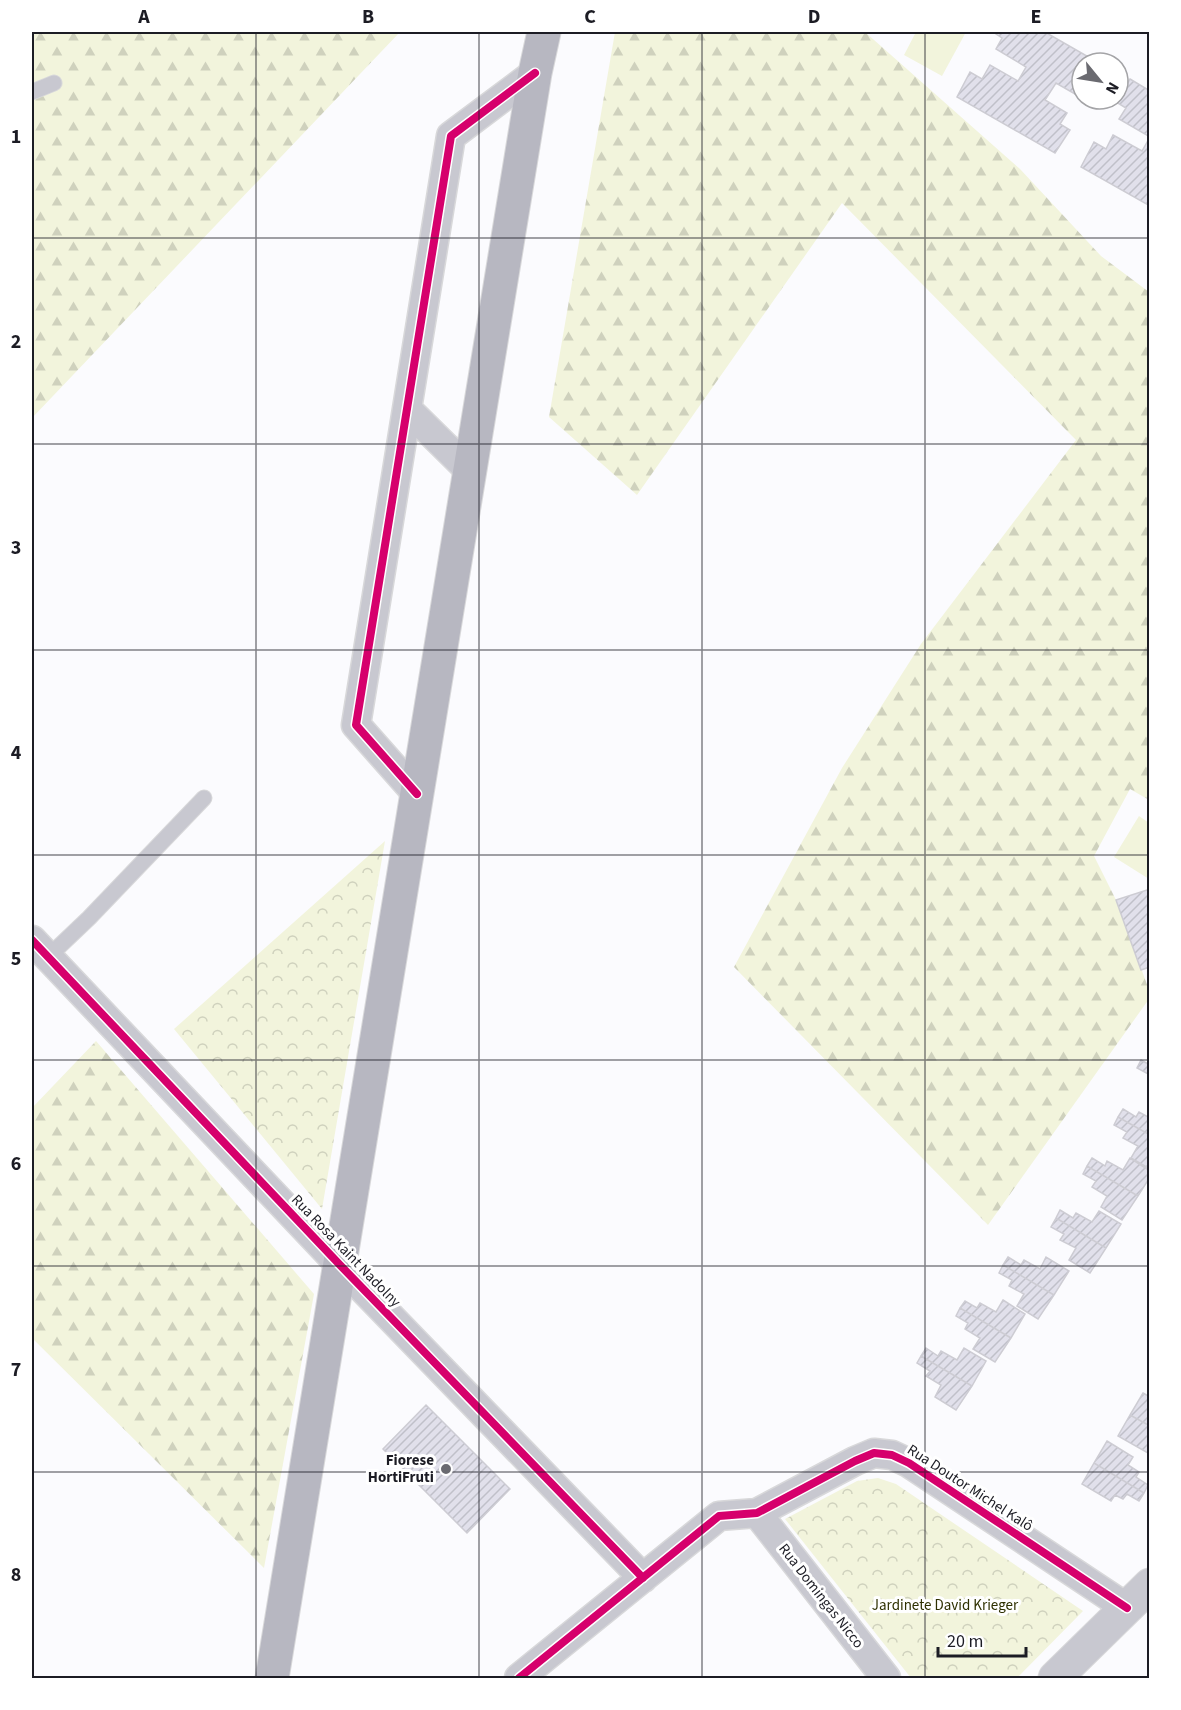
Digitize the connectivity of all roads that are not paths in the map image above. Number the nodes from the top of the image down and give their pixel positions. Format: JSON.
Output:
{"nodes":[{"id":1,"x":544,"y":32,"type":"edge"},
{"id":2,"x":535,"y":73,"type":"junction"},
{"id":3,"x":54,"y":83,"type":"dead end"},
{"id":4,"x":32,"y":92,"type":"edge"},
{"id":5,"x":407,"y":409,"type":"junction"},
{"id":6,"x":470,"y":471,"type":"junction"},
{"id":7,"x":417,"y":794,"type":"junction"},
{"id":8,"x":204,"y":798,"type":"dead end"},
{"id":9,"x":40,"y":949,"type":"edge"},
{"id":10,"x":340,"y":1265,"type":"junction"},
{"id":11,"x":757,"y":1513,"type":"junction"},
{"id":12,"x":643,"y":1578,"type":"junction"},
{"id":13,"x":1149,"y":1585,"type":"edge"},
{"id":14,"x":1127,"y":1608,"type":"junction"},
{"id":15,"x":272,"y":1678,"type":"edge"},
{"id":16,"x":519,"y":1678,"type":"edge"},
{"id":17,"x":886,"y":1678,"type":"edge"},
{"id":18,"x":1054,"y":1678,"type":"edge"}],
"edges":[{"from":1,"to":2,"type":"main road"},
{"from":2,"to":5,"type":"street"},
{"from":2,"to":6,"type":"main road"},
{"from":3,"to":4,"type":"lane"},
{"from":5,"to":6,"type":"street"},
{"from":5,"to":7,"type":"street"},
{"from":6,"to":7,"type":"main road"},
{"from":7,"to":10,"type":"main road"},
{"from":8,"to":9,"type":"lane"},
{"from":9,"to":10,"type":"street","name":"Rua Rosa Kaint Nadolny"},
{"from":10,"to":12,"type":"street","name":"Rua Rosa Kaint Nadolny"},
{"from":10,"to":15,"type":"main road"},
{"from":11,"to":12,"type":"street"},
{"from":11,"to":14,"type":"street","name":"Rua Doutor Michel Kalô"},
{"from":11,"to":17,"type":"street","name":"Rua Domingas Nicco"},
{"from":12,"to":16,"type":"street"},
{"from":13,"to":14,"type":"street"},
{"from":14,"to":18,"type":"street"}]}
